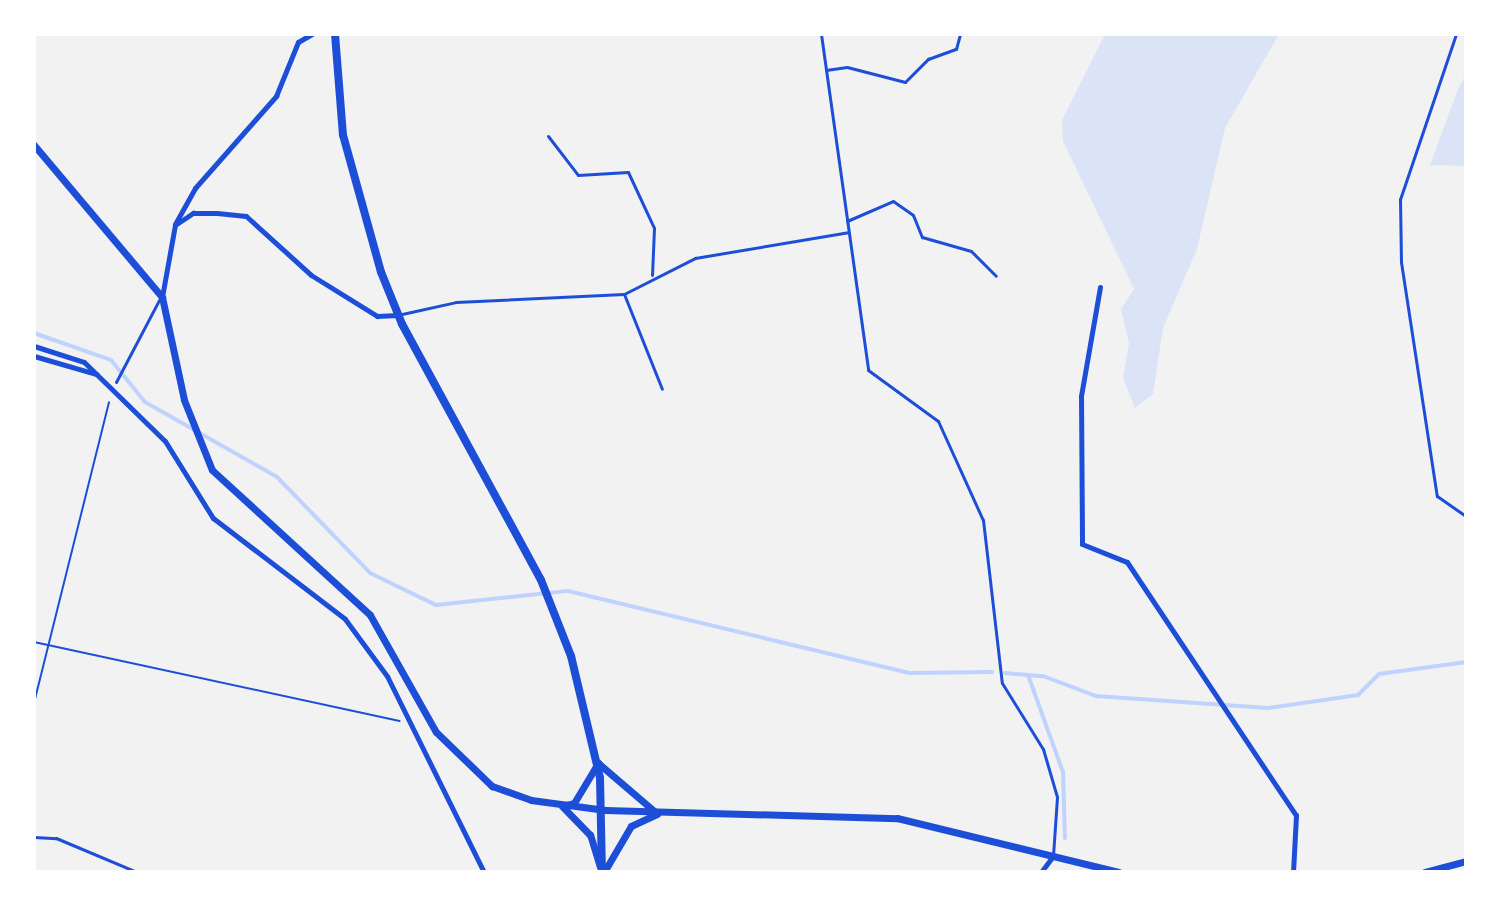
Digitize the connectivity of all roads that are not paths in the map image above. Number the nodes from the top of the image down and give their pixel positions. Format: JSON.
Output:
{"nodes":[{"id":1,"x":312,"y":34,"type":"edge"},
{"id":2,"x":335,"y":34,"type":"edge"},
{"id":3,"x":821,"y":34,"type":"edge"},
{"id":4,"x":960,"y":34,"type":"edge"},
{"id":5,"x":1456,"y":34,"type":"edge"},
{"id":6,"x":826,"y":70,"type":"junction"},
{"id":7,"x":548,"y":136,"type":"dead end"},
{"id":8,"x":34,"y":145,"type":"edge"},
{"id":9,"x":847,"y":221,"type":"junction"},
{"id":10,"x":175,"y":225,"type":"junction"},
{"id":11,"x":848,"y":232,"type":"junction"},
{"id":12,"x":652,"y":275,"type":"junction"},
{"id":13,"x":996,"y":276,"type":"dead end"},
{"id":14,"x":1100,"y":287,"type":"dead end"},
{"id":15,"x":624,"y":294,"type":"junction"},
{"id":16,"x":162,"y":297,"type":"junction"},
{"id":17,"x":399,"y":315,"type":"junction"},
{"id":18,"x":34,"y":346,"type":"edge"},
{"id":19,"x":34,"y":356,"type":"edge"},
{"id":20,"x":97,"y":374,"type":"junction"},
{"id":21,"x":116,"y":382,"type":"dead end"},
{"id":22,"x":662,"y":389,"type":"dead end"},
{"id":23,"x":1466,"y":516,"type":"edge"},
{"id":24,"x":598,"y":763,"type":"junction"},
{"id":25,"x":562,"y":806,"type":"junction"},
{"id":26,"x":605,"y":810,"type":"junction"},
{"id":27,"x":659,"y":813,"type":"junction"},
{"id":28,"x":34,"y":837,"type":"edge"},
{"id":29,"x":1053,"y":856,"type":"junction"},
{"id":30,"x":1466,"y":861,"type":"edge"},
{"id":31,"x":137,"y":872,"type":"edge"},
{"id":32,"x":484,"y":872,"type":"edge"},
{"id":33,"x":603,"y":872,"type":"edge"},
{"id":34,"x":1041,"y":872,"type":"edge"},
{"id":35,"x":1118,"y":872,"type":"edge"},
{"id":36,"x":1293,"y":872,"type":"edge"},
{"id":37,"x":1425,"y":872,"type":"edge"}],
"edges":[{"from":1,"to":10,"type":"street"},
{"from":2,"to":17,"type":"main road"},
{"from":3,"to":6,"type":"lane"},
{"from":4,"to":6,"type":"lane"},
{"from":5,"to":23,"type":"lane"},
{"from":6,"to":9,"type":"lane"},
{"from":7,"to":12,"type":"lane"},
{"from":8,"to":16,"type":"street"},
{"from":9,"to":11,"type":"lane"},
{"from":9,"to":13,"type":"lane"},
{"from":10,"to":16,"type":"street"},
{"from":10,"to":17,"type":"street"},
{"from":11,"to":12,"type":"lane"},
{"from":11,"to":29,"type":"lane"},
{"from":12,"to":15,"type":"lane"},
{"from":14,"to":36,"type":"street"},
{"from":15,"to":17,"type":"lane"},
{"from":15,"to":22,"type":"lane"},
{"from":16,"to":21,"type":"lane"},
{"from":16,"to":25,"type":"street"},
{"from":17,"to":24,"type":"main road"},
{"from":18,"to":20,"type":"street"},
{"from":19,"to":20,"type":"street"},
{"from":20,"to":32,"type":"street"},
{"from":24,"to":25,"type":"street"},
{"from":24,"to":26,"type":"main road"},
{"from":24,"to":27,"type":"street"},
{"from":25,"to":26,"type":"street"},
{"from":25,"to":33,"type":"street"},
{"from":26,"to":27,"type":"street"},
{"from":26,"to":33,"type":"main road"},
{"from":27,"to":29,"type":"street"},
{"from":27,"to":33,"type":"street"},
{"from":28,"to":31,"type":"lane"},
{"from":29,"to":34,"type":"street"},
{"from":29,"to":35,"type":"street"},
{"from":30,"to":37,"type":"street"}]}
